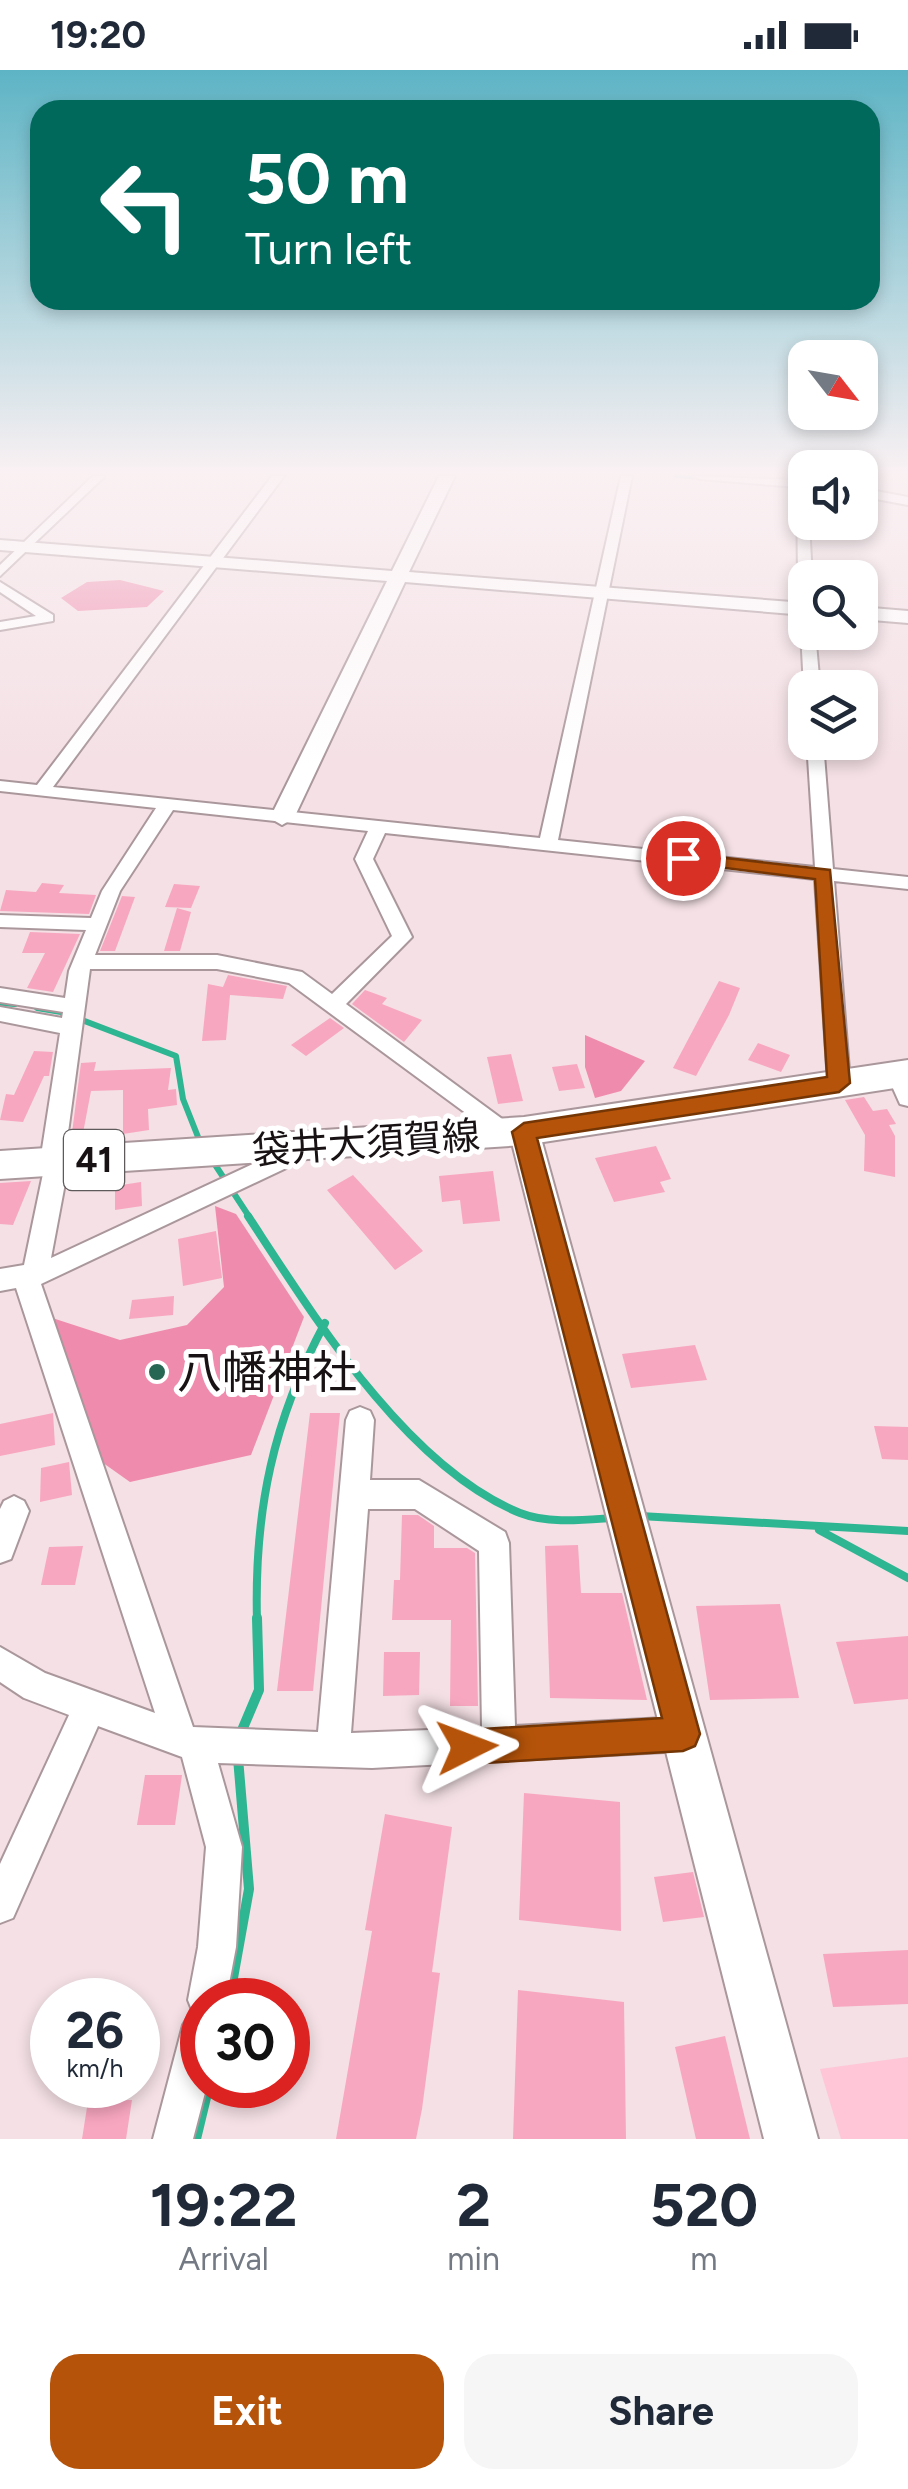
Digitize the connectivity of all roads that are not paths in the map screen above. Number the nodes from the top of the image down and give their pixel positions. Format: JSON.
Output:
{"nodes":[{"id":1,"x":205,"y":573,"type":"edge"},
{"id":2,"x":354,"y":573,"type":"edge"},
{"id":3,"x":402,"y":573,"type":"edge"},
{"id":4,"x":609,"y":573,"type":"edge"},
{"id":5,"x":400,"y":576,"type":"junction"},
{"id":6,"x":0,"y":586,"type":"edge"},
{"id":7,"x":605,"y":592,"type":"junction"},
{"id":8,"x":788,"y":607,"type":"edge"},
{"id":9,"x":878,"y":614,"type":"edge"},
{"id":10,"x":908,"y":617,"type":"edge"},
{"id":11,"x":0,"y":626,"type":"edge"},
{"id":12,"x":816,"y":760,"type":"edge"},
{"id":13,"x":0,"y":786,"type":"edge"},
{"id":14,"x":42,"y":790,"type":"junction"},
{"id":15,"x":168,"y":805,"type":"junction"},
{"id":16,"x":282,"y":818,"type":"junction"},
{"id":17,"x":378,"y":827,"type":"junction"},
{"id":18,"x":548,"y":843,"type":"junction"},
{"id":19,"x":824,"y":874,"type":"junction"},
{"id":20,"x":908,"y":884,"type":"edge"},
{"id":21,"x":0,"y":921,"type":"edge"},
{"id":22,"x":96,"y":924,"type":"junction"},
{"id":23,"x":82,"y":962,"type":"junction"},
{"id":24,"x":0,"y":995,"type":"edge"},
{"id":25,"x":332,"y":1006,"type":"junction"},
{"id":26,"x":0,"y":1014,"type":"edge"},
{"id":27,"x":75,"y":1018,"type":"junction"},
{"id":28,"x":905,"y":1082,"type":"edge"},
{"id":29,"x":839,"y":1083,"type":"junction"},
{"id":30,"x":514,"y":1132,"type":"junction"},
{"id":31,"x":311,"y":1147,"type":"junction"},
{"id":32,"x":54,"y":1162,"type":"junction"},
{"id":33,"x":0,"y":1165,"type":"edge"},
{"id":34,"x":20,"y":1277,"type":"edge"},
{"id":35,"x":360,"y":1420,"type":"dead end"},
{"id":36,"x":354,"y":1495,"type":"junction"},
{"id":37,"x":14,"y":1511,"type":"dead end"},
{"id":38,"x":0,"y":1548,"type":"edge"},
{"id":39,"x":0,"y":1663,"type":"edge"},
{"id":40,"x":90,"y":1708,"type":"junction"},
{"id":41,"x":683,"y":1734,"type":"junction"},
{"id":42,"x":188,"y":1743,"type":"junction"},
{"id":43,"x":499,"y":1746,"type":"junction"},
{"id":44,"x":333,"y":1750,"type":"junction"},
{"id":45,"x":0,"y":1905,"type":"edge"},
{"id":46,"x":212,"y":1978,"type":"edge"},
{"id":47,"x":181,"y":2108,"type":"edge"},
{"id":48,"x":173,"y":2139,"type":"edge"},
{"id":49,"x":791,"y":2139,"type":"edge"}],
"edges":[{"from":1,"to":14,"type":"street"},
{"from":2,"to":5,"type":"street"},
{"from":3,"to":5,"type":"street"},
{"from":4,"to":7,"type":"street"},
{"from":5,"to":7,"type":"street"},
{"from":5,"to":16,"type":"street"},
{"from":6,"to":11,"type":"street"},
{"from":7,"to":8,"type":"street"},
{"from":7,"to":18,"type":"street"},
{"from":9,"to":10,"type":"street"},
{"from":12,"to":19,"type":"street"},
{"from":13,"to":14,"type":"street"},
{"from":14,"to":15,"type":"street"},
{"from":15,"to":16,"type":"street"},
{"from":15,"to":22,"type":"street"},
{"from":16,"to":17,"type":"street"},
{"from":17,"to":18,"type":"street"},
{"from":17,"to":25,"type":"street"},
{"from":18,"to":19,"type":"street"},
{"from":19,"to":20,"type":"street"},
{"from":19,"to":29,"type":"street"},
{"from":21,"to":22,"type":"street"},
{"from":22,"to":23,"type":"street"},
{"from":23,"to":25,"type":"street"},
{"from":23,"to":27,"type":"street"},
{"from":24,"to":27,"type":"street"},
{"from":25,"to":30,"type":"street"},
{"from":26,"to":27,"type":"street"},
{"from":27,"to":32,"type":"street"},
{"from":28,"to":29,"type":"main road","name":"袋井大須賀線","number":"41"},
{"from":29,"to":30,"type":"main road","name":"袋井大須賀線","number":"41"},
{"from":30,"to":31,"type":"main road","name":"袋井大須賀線","number":"41"},
{"from":30,"to":41,"type":"street"},
{"from":31,"to":32,"type":"main road","name":"袋井大須賀線","number":"41"},
{"from":31,"to":34,"type":"street"},
{"from":32,"to":33,"type":"main road","name":"袋井大須賀線","number":"41"},
{"from":32,"to":34,"type":"street"},
{"from":34,"to":42,"type":"street"},
{"from":35,"to":36,"type":"street"},
{"from":36,"to":43,"type":"street"},
{"from":36,"to":44,"type":"street"},
{"from":37,"to":38,"type":"street"},
{"from":39,"to":40,"type":"street"},
{"from":40,"to":42,"type":"street"},
{"from":40,"to":45,"type":"street"},
{"from":41,"to":43,"type":"street"},
{"from":41,"to":49,"type":"street"},
{"from":42,"to":44,"type":"street"},
{"from":42,"to":46,"type":"street"},
{"from":43,"to":44,"type":"street"},
{"from":47,"to":48,"type":"street"}]}
